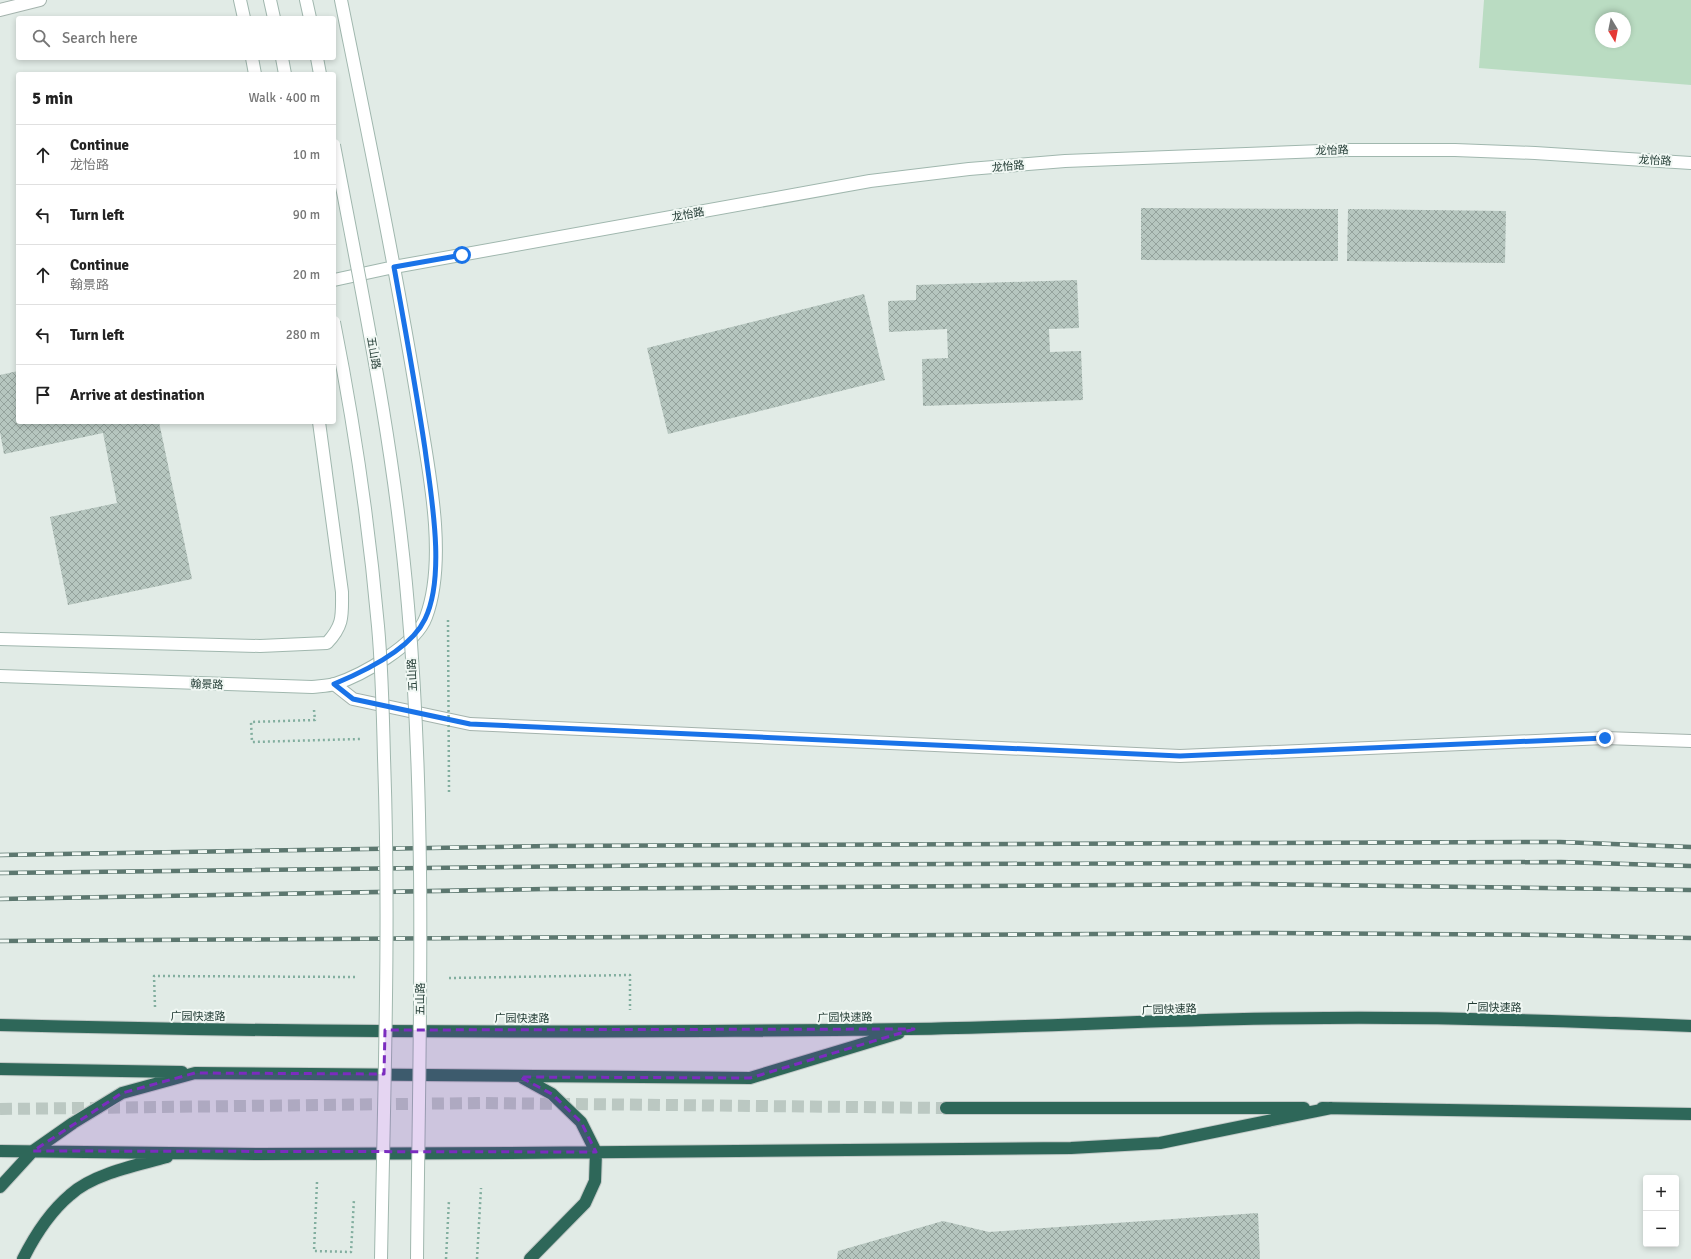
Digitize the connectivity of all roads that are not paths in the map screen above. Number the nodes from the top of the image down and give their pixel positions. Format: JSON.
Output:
{"nodes":[{"id":1,"x":40,"y":0,"type":"edge"},
{"id":2,"x":240,"y":0,"type":"edge"},
{"id":3,"x":270,"y":0,"type":"edge"},
{"id":4,"x":306,"y":0,"type":"edge"},
{"id":5,"x":341,"y":0,"type":"edge"},
{"id":6,"x":0,"y":10,"type":"edge"},
{"id":7,"x":244,"y":16,"type":"edge"},
{"id":8,"x":274,"y":16,"type":"edge"},
{"id":9,"x":310,"y":16,"type":"edge"},
{"id":10,"x":252,"y":60,"type":"edge"},
{"id":11,"x":282,"y":60,"type":"edge"},
{"id":12,"x":317,"y":60,"type":"edge"},
{"id":13,"x":255,"y":72,"type":"edge"},
{"id":14,"x":285,"y":72,"type":"edge"},
{"id":15,"x":320,"y":72,"type":"edge"},
{"id":16,"x":336,"y":155,"type":"edge"},
{"id":17,"x":1691,"y":163,"type":"edge"},
{"id":18,"x":394,"y":267,"type":"junction"},
{"id":19,"x":336,"y":280,"type":"edge"},
{"id":20,"x":336,"y":334,"type":"edge"},
{"id":21,"x":319,"y":424,"type":"edge"},
{"id":22,"x":0,"y":640,"type":"edge"},
{"id":23,"x":0,"y":676,"type":"edge"},
{"id":24,"x":334,"y":684,"type":"junction"},
{"id":25,"x":1691,"y":741,"type":"edge"},
{"id":26,"x":0,"y":1024,"type":"edge"},
{"id":27,"x":1691,"y":1026,"type":"edge"},
{"id":28,"x":914,"y":1029,"type":"junction"},
{"id":29,"x":0,"y":1069,"type":"edge"},
{"id":30,"x":195,"y":1073,"type":"junction"},
{"id":31,"x":520,"y":1077,"type":"junction"},
{"id":32,"x":946,"y":1108,"type":"tunnel mouth"},
{"id":33,"x":1331,"y":1108,"type":"junction"},
{"id":34,"x":1691,"y":1114,"type":"edge"},
{"id":35,"x":0,"y":1151,"type":"edge"},
{"id":36,"x":33,"y":1151,"type":"junction"},
{"id":37,"x":596,"y":1152,"type":"junction"},
{"id":38,"x":182,"y":1153,"type":"junction"},
{"id":39,"x":0,"y":1187,"type":"edge"},
{"id":40,"x":23,"y":1259,"type":"edge"},
{"id":41,"x":382,"y":1259,"type":"edge"},
{"id":42,"x":418,"y":1259,"type":"edge"},
{"id":43,"x":530,"y":1259,"type":"edge"}],
"edges":[{"from":1,"to":6,"type":"street"},
{"from":2,"to":7,"type":"street"},
{"from":3,"to":8,"type":"street"},
{"from":4,"to":9,"type":"street"},
{"from":5,"to":18,"type":"street"},
{"from":10,"to":13,"type":"street"},
{"from":11,"to":14,"type":"street"},
{"from":12,"to":15,"type":"street"},
{"from":16,"to":42,"type":"street","name":"五山路","bridge":true},
{"from":17,"to":18,"type":"street","name":"龙怡路"},
{"from":18,"to":19,"type":"street","name":"龙怡路"},
{"from":18,"to":24,"type":"street","name":"翰景路"},
{"from":20,"to":41,"type":"street","bridge":true},
{"from":21,"to":22,"type":"street"},
{"from":23,"to":24,"type":"street","name":"翰景路"},
{"from":24,"to":25,"type":"street"},
{"from":26,"to":28,"type":"highway","name":"广园快速路"},
{"from":27,"to":28,"type":"highway","name":"广园快速路"},
{"from":28,"to":31,"type":"highway"},
{"from":29,"to":30,"type":"highway"},
{"from":30,"to":31,"type":"highway"},
{"from":30,"to":36,"type":"highway"},
{"from":31,"to":37,"type":"highway"},
{"from":32,"to":33,"type":"highway"},
{"from":33,"to":34,"type":"highway"},
{"from":33,"to":37,"type":"highway"},
{"from":35,"to":36,"type":"highway"},
{"from":36,"to":38,"type":"highway"},
{"from":36,"to":39,"type":"highway"},
{"from":37,"to":38,"type":"highway"},
{"from":37,"to":43,"type":"highway"},
{"from":38,"to":40,"type":"highway"}]}
